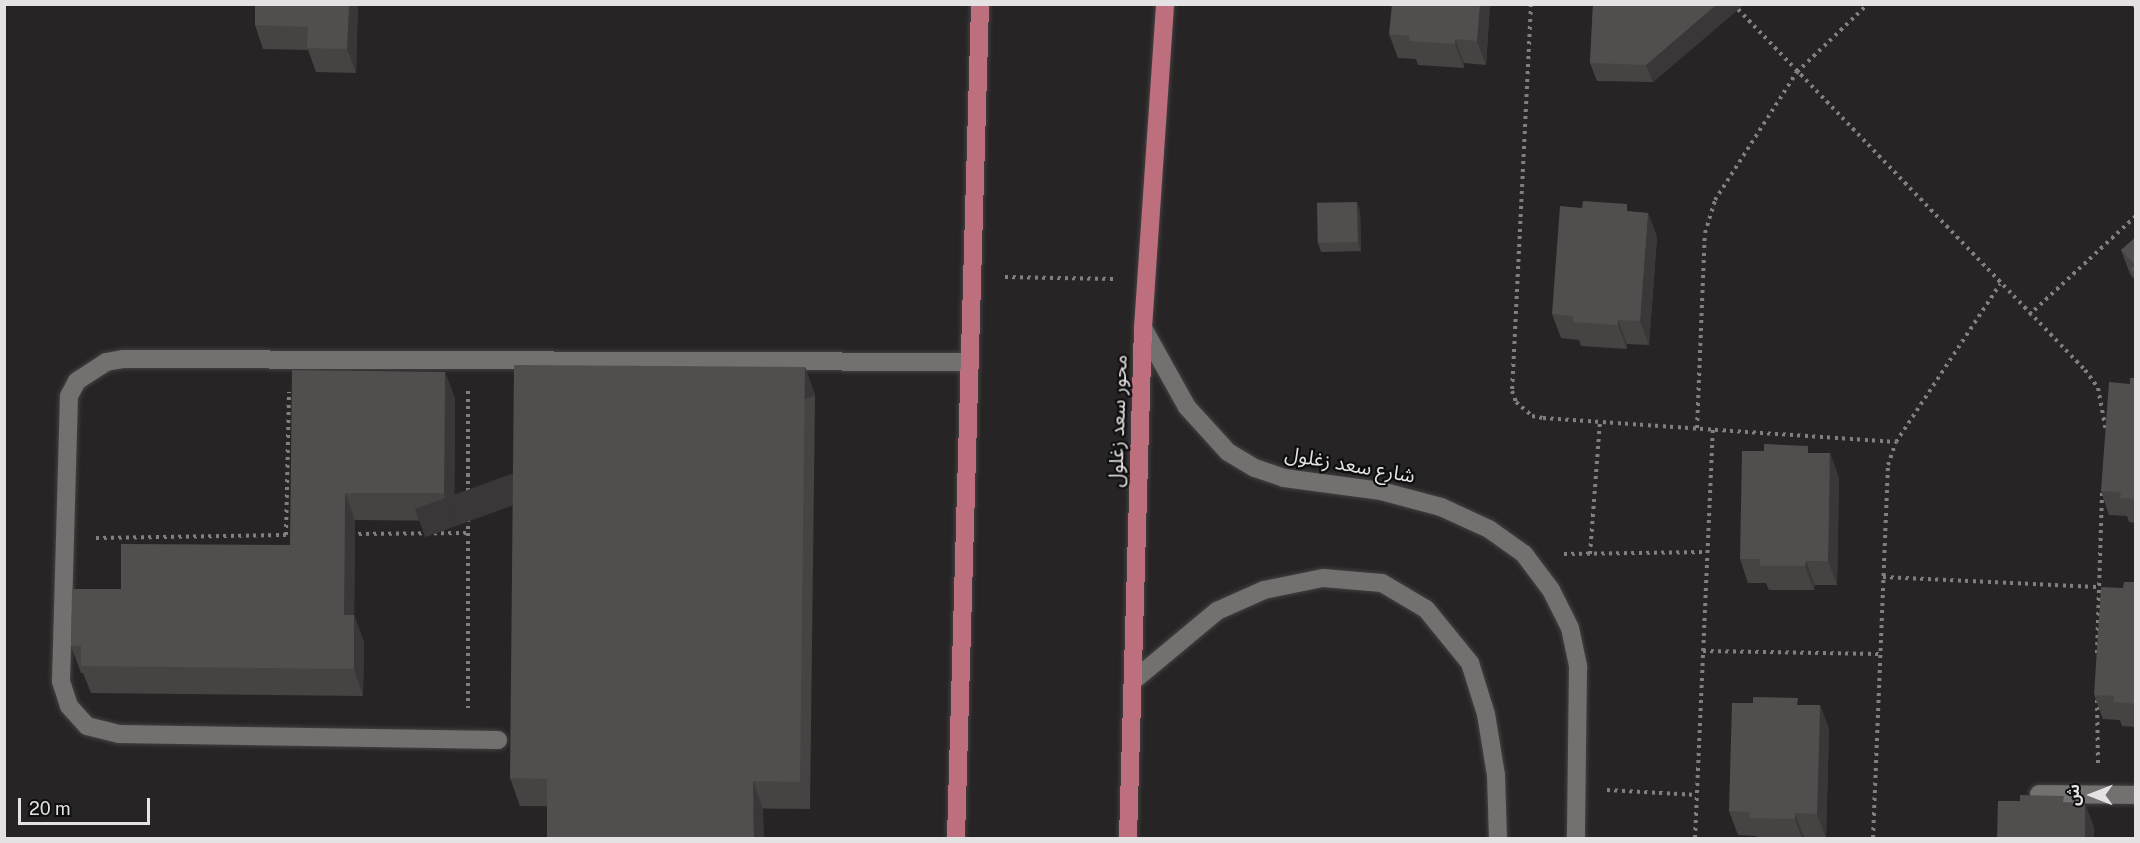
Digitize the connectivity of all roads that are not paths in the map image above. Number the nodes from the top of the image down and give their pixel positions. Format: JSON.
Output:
{"nodes":[{"id":1,"x":981,"y":4,"type":"edge"},
{"id":2,"x":1165,"y":4,"type":"edge"},
{"id":3,"x":1143,"y":327,"type":"junction"},
{"id":4,"x":968,"y":362,"type":"junction"},
{"id":5,"x":1133,"y":681,"type":"junction"},
{"id":6,"x":498,"y":740,"type":"dead end"},
{"id":7,"x":2039,"y":794,"type":"edge"},
{"id":8,"x":2136,"y":795,"type":"edge"},
{"id":9,"x":956,"y":838,"type":"edge"},
{"id":10,"x":1128,"y":838,"type":"edge"},
{"id":11,"x":1498,"y":838,"type":"edge"},
{"id":12,"x":1576,"y":838,"type":"edge"}],
"edges":[{"from":1,"to":4,"type":"main road"},
{"from":2,"to":3,"type":"main road","name":"محور سعد زغلول"},
{"from":3,"to":5,"type":"main road","name":"محور سعد زغلول"},
{"from":3,"to":12,"type":"street","name":"شارع سعد زغلول"},
{"from":4,"to":6,"type":"street"},
{"from":4,"to":9,"type":"main road"},
{"from":5,"to":10,"type":"main road","name":"محور سعد زغلول"},
{"from":5,"to":11,"type":"street"},
{"from":7,"to":8,"type":"street"}]}
